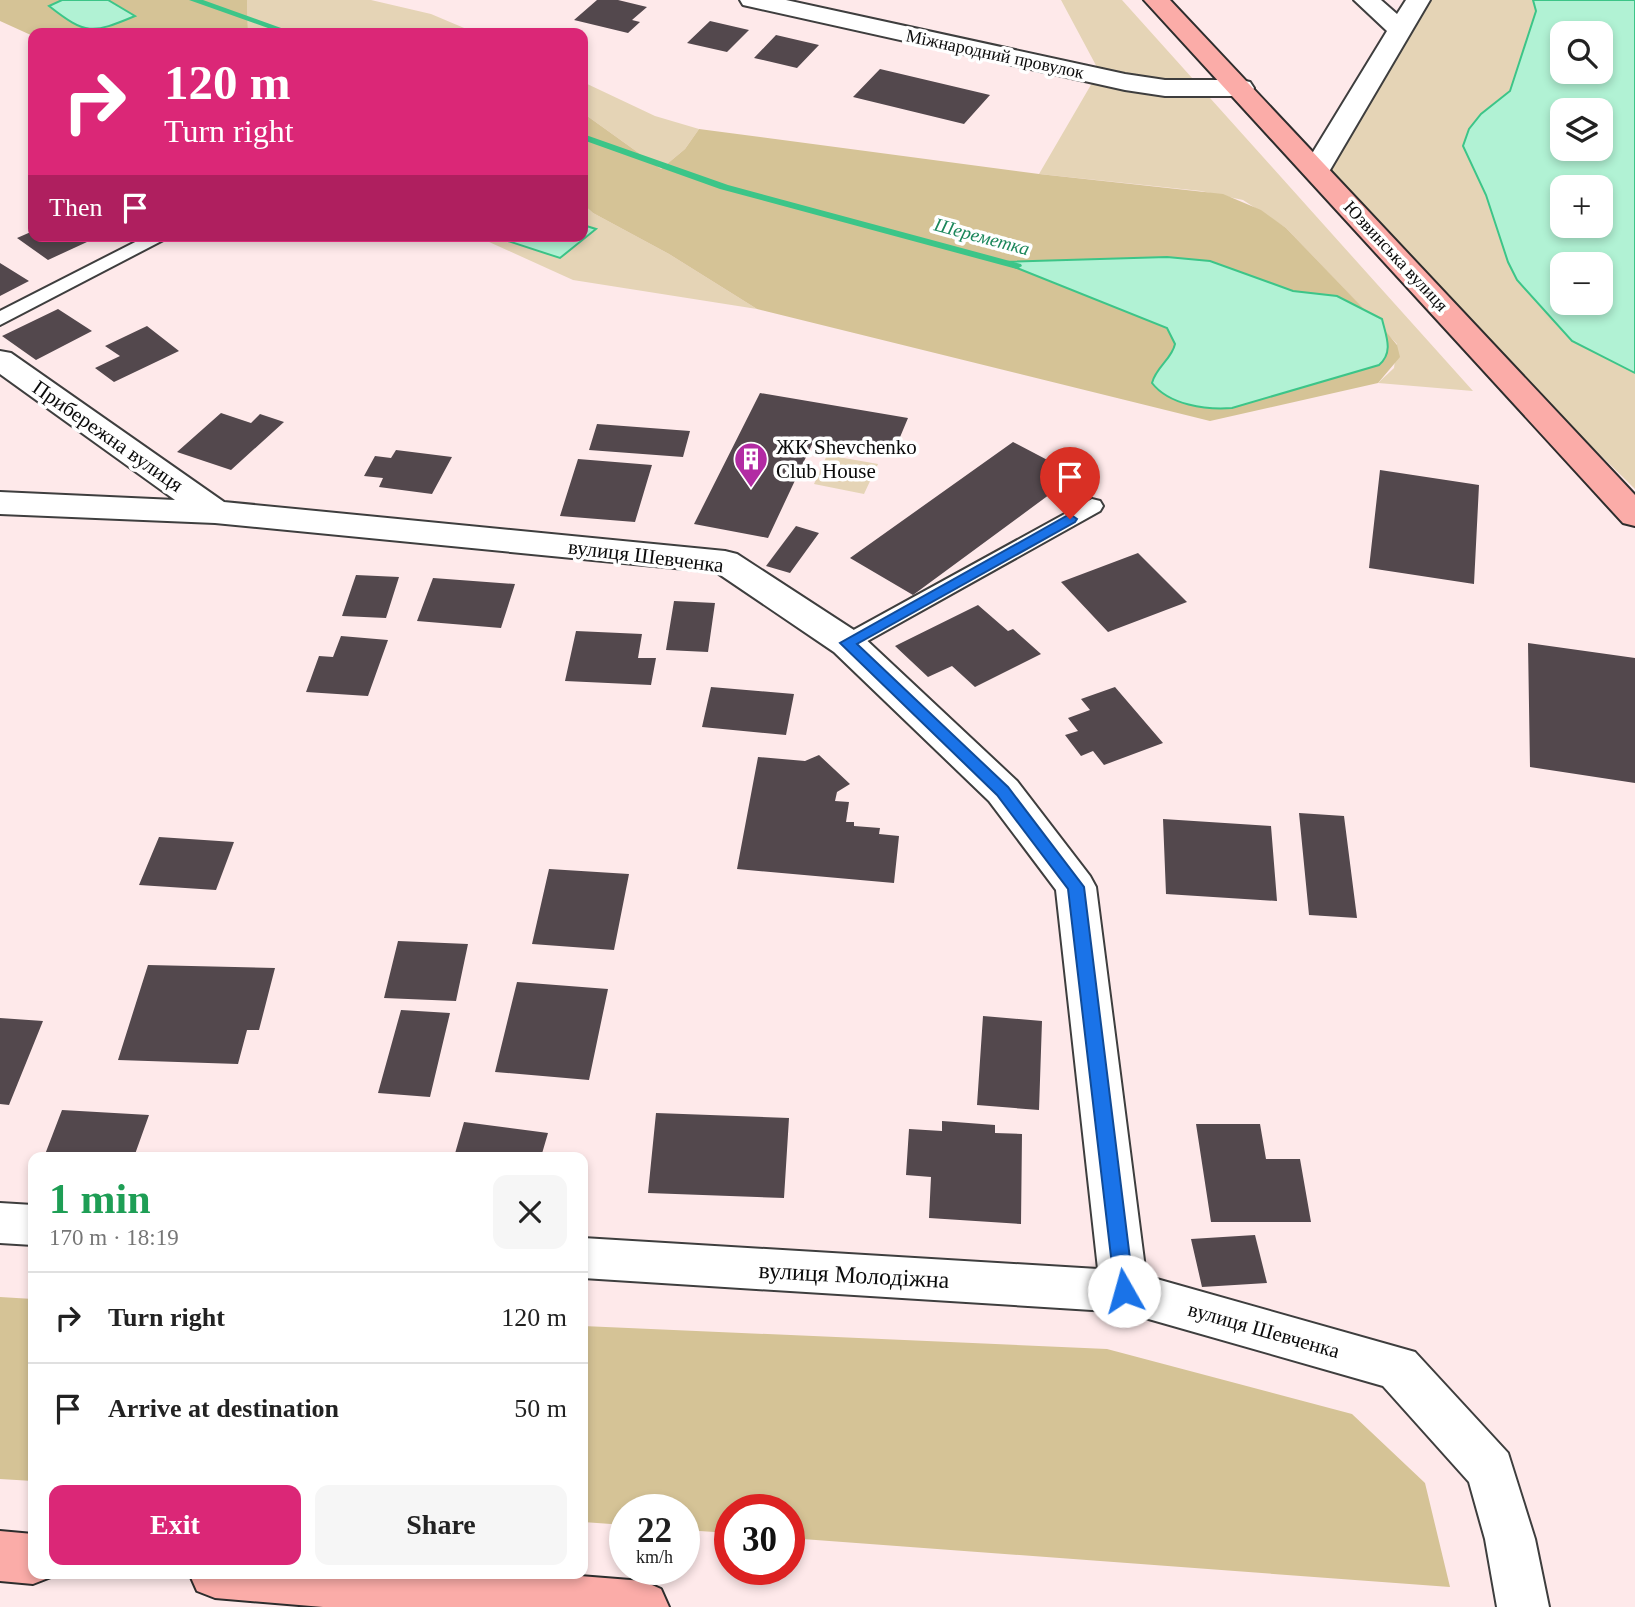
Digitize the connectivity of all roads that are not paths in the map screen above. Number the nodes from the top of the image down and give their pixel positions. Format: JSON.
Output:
{"nodes":[{"id":1,"x":752,"y":0,"type":"edge"},
{"id":2,"x":1156,"y":0,"type":"edge"},
{"id":3,"x":1366,"y":0,"type":"edge"},
{"id":4,"x":1418,"y":0,"type":"edge"},
{"id":5,"x":1400,"y":30,"type":"junction"},
{"id":6,"x":1241,"y":89,"type":"junction"},
{"id":7,"x":1316,"y":170,"type":"junction"},
{"id":8,"x":150,"y":242,"type":"edge"},
{"id":9,"x":0,"y":319,"type":"edge"},
{"id":10,"x":0,"y":359,"type":"edge"},
{"id":11,"x":0,"y":503,"type":"edge"},
{"id":12,"x":1092,"y":506,"type":"dead end"},
{"id":13,"x":215,"y":512,"type":"junction"},
{"id":14,"x":1635,"y":515,"type":"edge"},
{"id":15,"x":847,"y":643,"type":"junction"},
{"id":16,"x":0,"y":1223,"type":"edge"},
{"id":17,"x":28,"y":1225,"type":"edge"},
{"id":18,"x":588,"y":1258,"type":"edge"},
{"id":19,"x":1124,"y":1291,"type":"junction"},
{"id":20,"x":0,"y":1556,"type":"edge"},
{"id":21,"x":28,"y":1559,"type":"edge"},
{"id":22,"x":291,"y":1579,"type":"edge"},
{"id":23,"x":643,"y":1607,"type":"edge"},
{"id":24,"x":1523,"y":1607,"type":"edge"}],
"edges":[{"from":1,"to":6,"type":"street","name":"Міжнародний провулок"},
{"from":2,"to":6,"type":"main road","name":"Юзвинська вулиця"},
{"from":3,"to":5,"type":"street"},
{"from":4,"to":5,"type":"street"},
{"from":5,"to":7,"type":"street"},
{"from":6,"to":7,"type":"main road","name":"Юзвинська вулиця"},
{"from":7,"to":14,"type":"main road","name":"Юзвинська вулиця"},
{"from":8,"to":9,"type":"lane"},
{"from":10,"to":13,"type":"street","name":"Прибережна вулиця"},
{"from":11,"to":13,"type":"street","name":"вулиця Шевченка"},
{"from":12,"to":15,"type":"lane"},
{"from":13,"to":15,"type":"street","name":"вулиця Шевченка"},
{"from":15,"to":19,"type":"street","name":"вулиця Шевченка"},
{"from":16,"to":17,"type":"street"},
{"from":18,"to":19,"type":"street","name":"вулиця Молодіжна"},
{"from":19,"to":24,"type":"street","name":"вулиця Шевченка"},
{"from":20,"to":21,"type":"main road"},
{"from":22,"to":23,"type":"main road"}]}
